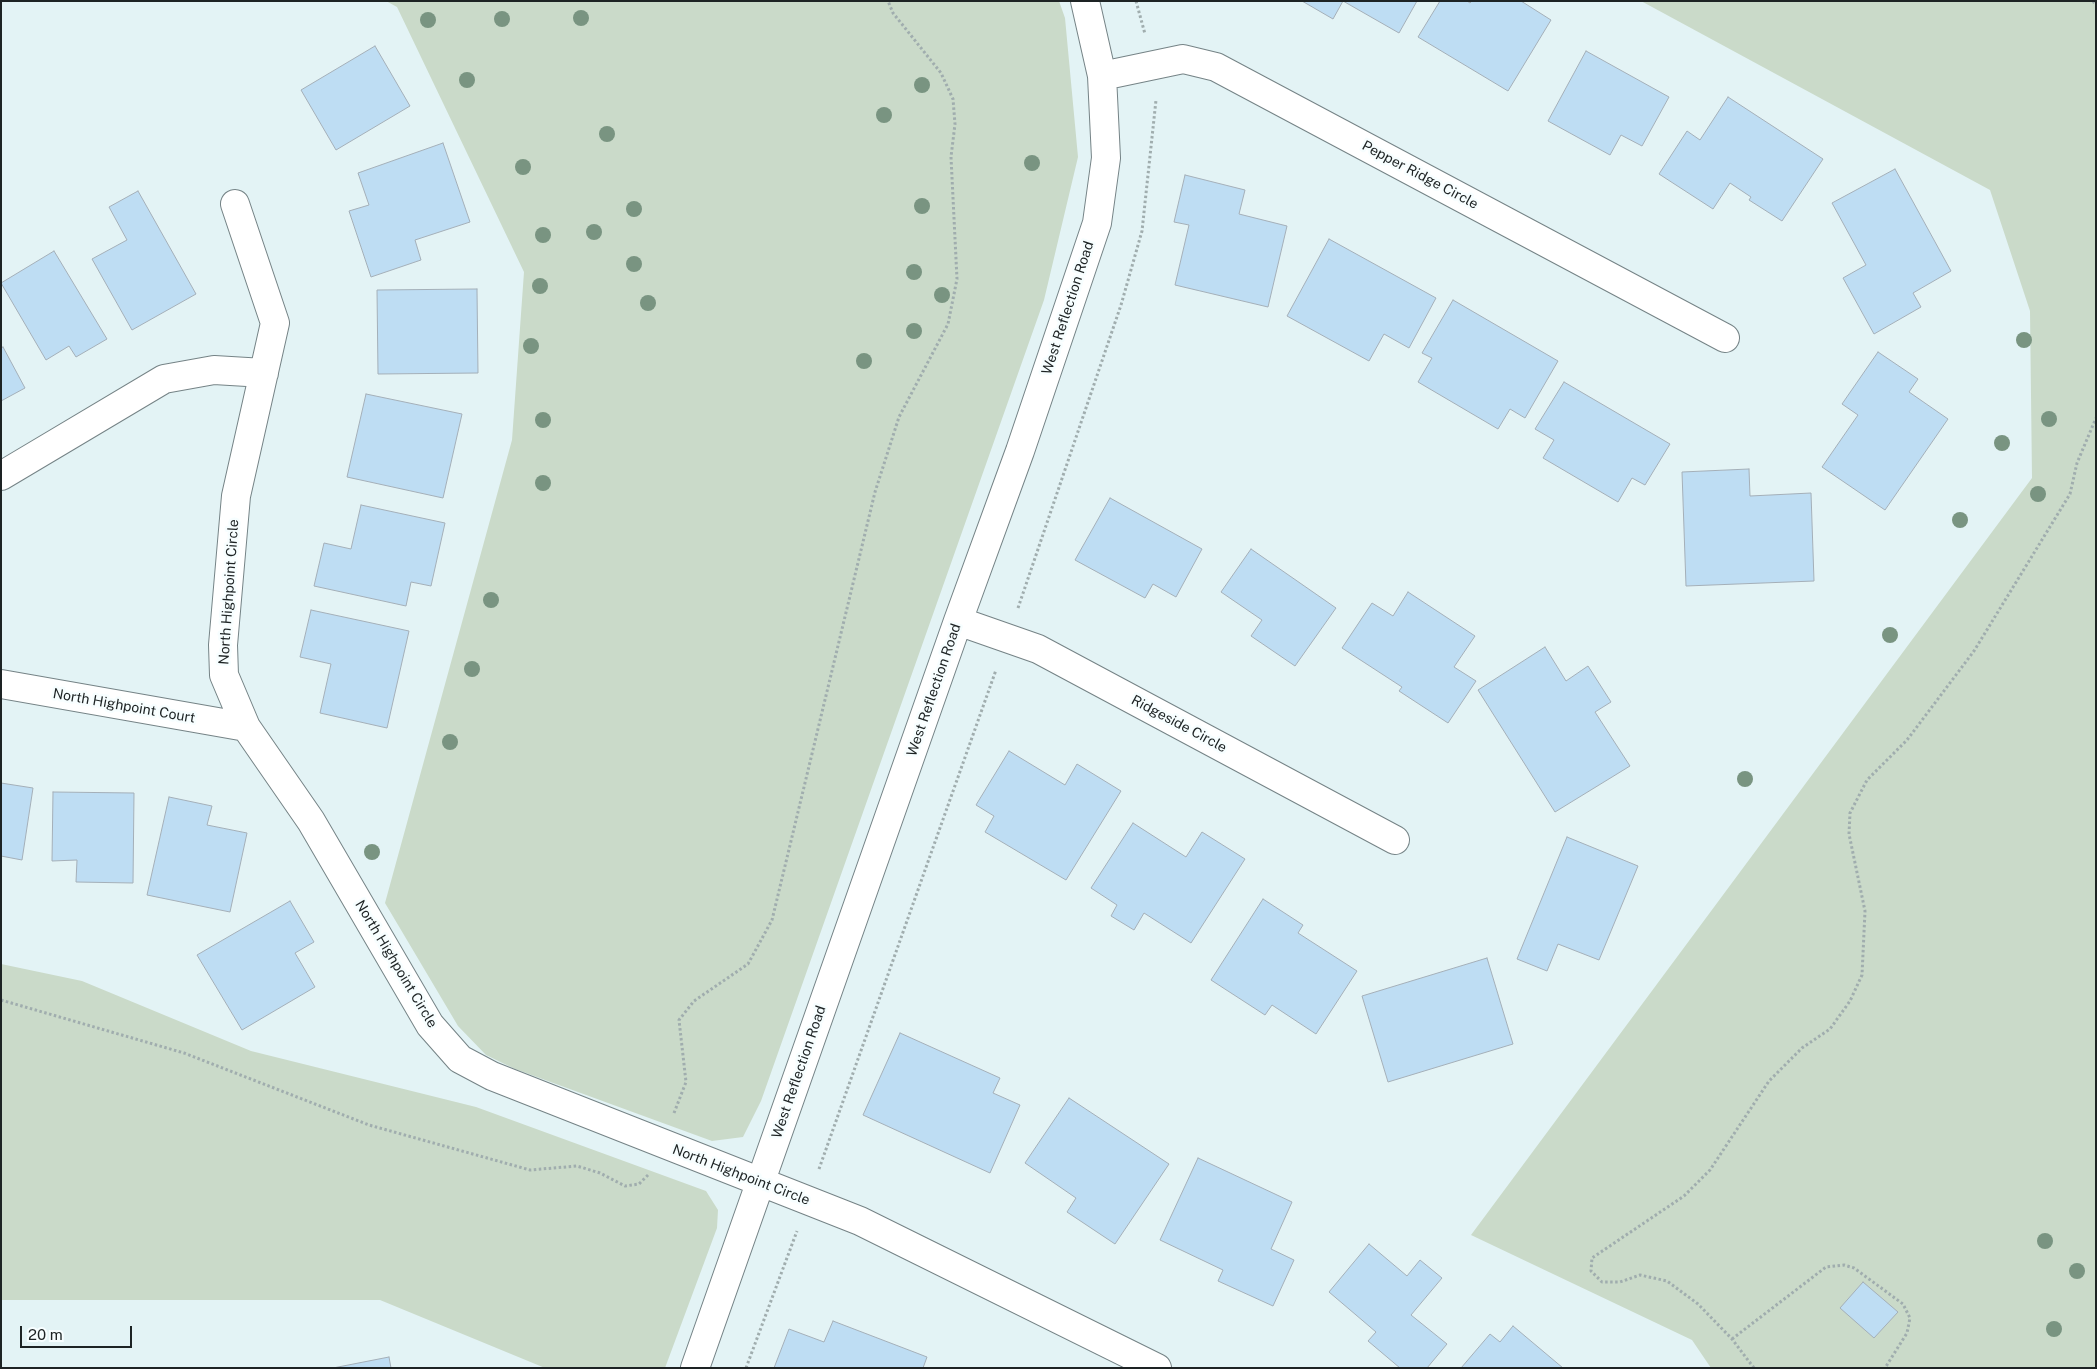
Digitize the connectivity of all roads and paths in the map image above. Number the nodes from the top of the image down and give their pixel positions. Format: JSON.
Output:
{"nodes":[{"id":1,"x":888,"y":1,"type":"edge"},
{"id":2,"x":1085,"y":1,"type":"edge"},
{"id":3,"x":1136,"y":1,"type":"edge"},
{"id":4,"x":2093,"y":1,"type":"edge"},
{"id":5,"x":2096,"y":5,"type":"edge"},
{"id":6,"x":1150,"y":66,"type":"junction"},
{"id":7,"x":1102,"y":76,"type":"junction"},
{"id":8,"x":235,"y":204,"type":"dead end"},
{"id":9,"x":1725,"y":338,"type":"dead end"},
{"id":10,"x":264,"y":373,"type":"junction"},
{"id":11,"x":2096,"y":418,"type":"edge"},
{"id":12,"x":1,"y":476,"type":"edge"},
{"id":13,"x":958,"y":621,"type":"junction"},
{"id":14,"x":1007,"y":638,"type":"junction"},
{"id":15,"x":1,"y":684,"type":"edge"},
{"id":16,"x":246,"y":727,"type":"junction"},
{"id":17,"x":1395,"y":840,"type":"dead end"},
{"id":18,"x":1,"y":1000,"type":"edge"},
{"id":19,"x":663,"y":1144,"type":"junction"},
{"id":20,"x":760,"y":1182,"type":"junction"},
{"id":21,"x":808,"y":1201,"type":"junction"},
{"id":22,"x":1732,"y":1339,"type":"junction"},
{"id":23,"x":695,"y":1368,"type":"edge"},
{"id":24,"x":746,"y":1368,"type":"edge"},
{"id":25,"x":1157,"y":1368,"type":"edge"},
{"id":26,"x":1754,"y":1368,"type":"edge"},
{"id":27,"x":1885,"y":1368,"type":"edge"}],
"edges":[{"from":1,"to":19,"type":"path"},
{"from":2,"to":7,"type":"street","name":"West Reflection Road"},
{"from":3,"to":6,"type":"path"},
{"from":4,"to":5,"type":"path"},
{"from":6,"to":7,"type":"street","name":"Pepper Ridge Circle"},
{"from":6,"to":9,"type":"street","name":"Pepper Ridge Circle"},
{"from":6,"to":14,"type":"path"},
{"from":7,"to":13,"type":"street","name":"West Reflection Road"},
{"from":8,"to":10,"type":"street","name":"North Highpoint Circle"},
{"from":10,"to":12,"type":"street"},
{"from":10,"to":16,"type":"street","name":"North Highpoint Circle"},
{"from":11,"to":22,"type":"path"},
{"from":13,"to":14,"type":"street","name":"Ridgeside Circle"},
{"from":13,"to":20,"type":"street","name":"West Reflection Road"},
{"from":14,"to":17,"type":"street","name":"Ridgeside Circle"},
{"from":14,"to":21,"type":"path"},
{"from":15,"to":16,"type":"street","name":"North Highpoint Court"},
{"from":16,"to":19,"type":"street","name":"North Highpoint Circle"},
{"from":18,"to":19,"type":"path"},
{"from":19,"to":20,"type":"street","name":"North Highpoint Circle"},
{"from":20,"to":21,"type":"street","name":"North Highpoint Circle"},
{"from":20,"to":23,"type":"street","name":"West Reflection Road"},
{"from":21,"to":24,"type":"path"},
{"from":21,"to":25,"type":"street","name":"North Highpoint Circle"},
{"from":22,"to":26,"type":"path"},
{"from":22,"to":27,"type":"path"}]}
